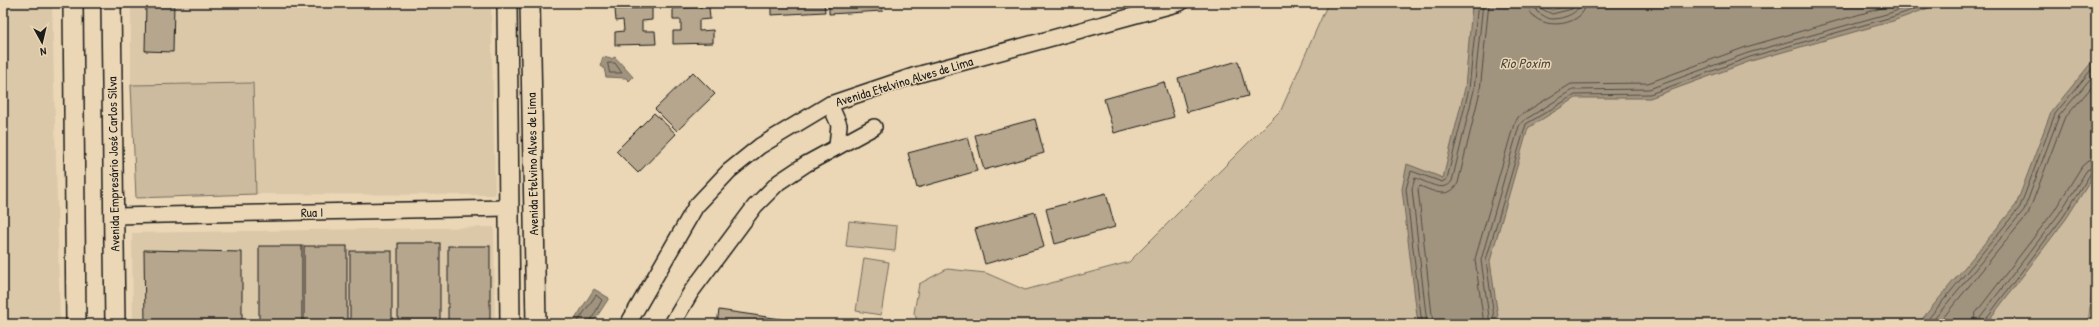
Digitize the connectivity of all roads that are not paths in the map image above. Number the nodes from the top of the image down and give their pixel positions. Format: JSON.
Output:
{"nodes":[{"id":1,"x":73,"y":3,"type":"edge"},
{"id":2,"x":111,"y":3,"type":"edge"},
{"id":3,"x":507,"y":3,"type":"edge"},
{"id":4,"x":530,"y":3,"type":"edge"},
{"id":5,"x":1180,"y":3,"type":"edge"},
{"id":6,"x":830,"y":104,"type":"junction"},
{"id":7,"x":874,"y":127,"type":"dead end"},
{"id":8,"x":837,"y":147,"type":"junction"},
{"id":9,"x":508,"y":208,"type":"junction"},
{"id":10,"x":115,"y":216,"type":"junction"},
{"id":11,"x":76,"y":324,"type":"edge"},
{"id":12,"x":115,"y":324,"type":"edge"},
{"id":13,"x":510,"y":324,"type":"edge"},
{"id":14,"x":536,"y":324,"type":"edge"},
{"id":15,"x":628,"y":324,"type":"edge"},
{"id":16,"x":672,"y":324,"type":"edge"}],
"edges":[{"from":1,"to":11,"type":"main road"},
{"from":2,"to":10,"type":"main road","name":"Avenida Empresário José Carlos Silva"},
{"from":3,"to":9,"type":"main road","name":"Avenida Etelvino Alves de Lima"},
{"from":4,"to":14,"type":"main road","name":"Avenida Etelvino Alves de Lima"},
{"from":5,"to":6,"type":"street","name":"Avenida Etelvino Alves de Lima"},
{"from":6,"to":8,"type":"street"},
{"from":6,"to":15,"type":"street","name":"Avenida Etelvino Alves de Lima"},
{"from":7,"to":8,"type":"street"},
{"from":8,"to":16,"type":"street"},
{"from":9,"to":10,"type":"street","name":"Rua I"},
{"from":9,"to":13,"type":"main road","name":"Avenida Etelvino Alves de Lima"},
{"from":10,"to":12,"type":"main road","name":"Avenida Empresário José Carlos Silva"}]}
